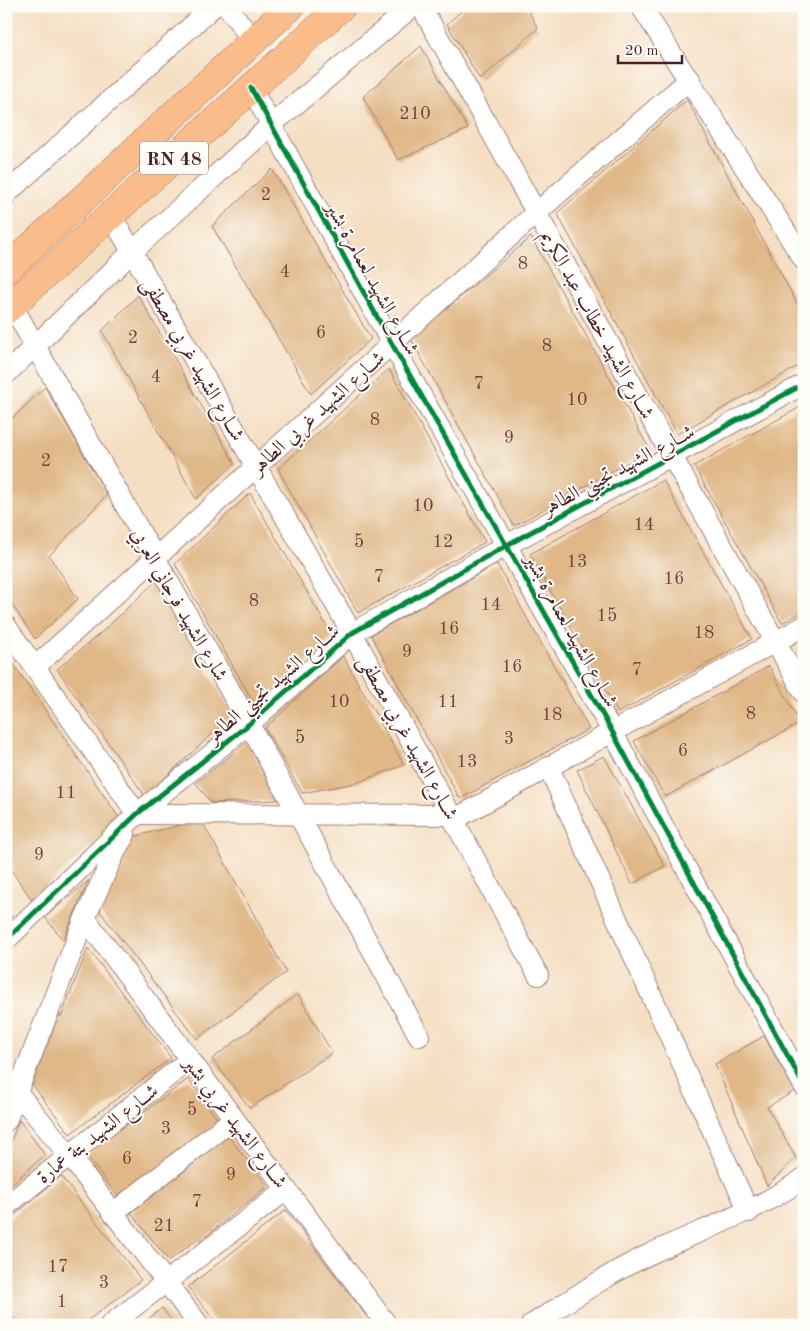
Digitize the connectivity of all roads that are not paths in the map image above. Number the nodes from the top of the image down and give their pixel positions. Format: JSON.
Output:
{"nodes":[{"id":1,"x":214,"y":6,"type":"edge"},
{"id":2,"x":227,"y":6,"type":"edge"},
{"id":3,"x":291,"y":6,"type":"edge"},
{"id":4,"x":342,"y":6,"type":"edge"},
{"id":5,"x":413,"y":6,"type":"edge"},
{"id":6,"x":421,"y":6,"type":"edge"},
{"id":7,"x":642,"y":6,"type":"edge"},
{"id":8,"x":253,"y":41,"type":"junction"},
{"id":9,"x":690,"y":79,"type":"junction"},
{"id":10,"x":250,"y":88,"type":"junction"},
{"id":11,"x":271,"y":125,"type":"junction"},
{"id":12,"x":6,"y":194,"type":"edge"},
{"id":13,"x":536,"y":213,"type":"junction"},
{"id":14,"x":112,"y":215,"type":"junction"},
{"id":15,"x":133,"y":251,"type":"junction"},
{"id":16,"x":804,"y":260,"type":"edge"},
{"id":17,"x":6,"y":270,"type":"edge"},
{"id":18,"x":9,"y":307,"type":"edge"},
{"id":19,"x":392,"y":344,"type":"junction"},
{"id":20,"x":35,"y":347,"type":"junction"},
{"id":21,"x":6,"y":374,"type":"edge"},
{"id":22,"x":804,"y":384,"type":"edge"},
{"id":23,"x":672,"y":457,"type":"junction"},
{"id":24,"x":255,"y":467,"type":"junction"},
{"id":25,"x":507,"y":545,"type":"junction"},
{"id":26,"x":154,"y":559,"type":"junction"},
{"id":27,"x":6,"y":626,"type":"edge"},
{"id":28,"x":804,"y":626,"type":"edge"},
{"id":29,"x":352,"y":633,"type":"junction"},
{"id":30,"x":775,"y":642,"type":"junction"},
{"id":31,"x":35,"y":667,"type":"junction"},
{"id":32,"x":804,"y":694,"type":"edge"},
{"id":33,"x":249,"y":724,"type":"junction"},
{"id":34,"x":613,"y":733,"type":"junction"},
{"id":35,"x":549,"y":768,"type":"junction"},
{"id":36,"x":137,"y":814,"type":"junction"},
{"id":37,"x":298,"y":814,"type":"junction"},
{"id":38,"x":452,"y":815,"type":"junction"},
{"id":39,"x":85,"y":918,"type":"junction"},
{"id":40,"x":6,"y":940,"type":"edge"},
{"id":41,"x":538,"y":974,"type":"dead end"},
{"id":42,"x":419,"y":1036,"type":"dead end"},
{"id":43,"x":189,"y":1060,"type":"junction"},
{"id":44,"x":12,"y":1085,"type":"edge"},
{"id":45,"x":804,"y":1086,"type":"edge"},
{"id":46,"x":233,"y":1119,"type":"junction"},
{"id":47,"x":6,"y":1121,"type":"edge"},
{"id":48,"x":69,"y":1154,"type":"junction"},
{"id":49,"x":804,"y":1178,"type":"edge"},
{"id":50,"x":286,"y":1190,"type":"junction"},
{"id":51,"x":6,"y":1206,"type":"edge"},
{"id":52,"x":749,"y":1212,"type":"junction"},
{"id":53,"x":113,"y":1213,"type":"junction"},
{"id":54,"x":168,"y":1283,"type":"junction"},
{"id":55,"x":110,"y":1325,"type":"edge"},
{"id":56,"x":200,"y":1325,"type":"edge"},
{"id":57,"x":387,"y":1325,"type":"edge"},
{"id":58,"x":531,"y":1325,"type":"edge"}],
"edges":[{"from":1,"to":12,"type":"street"},
{"from":2,"to":8,"type":"street"},
{"from":3,"to":8,"type":"highway","number":"RN 48"},
{"from":4,"to":10,"type":"highway","number":"RN 48"},
{"from":5,"to":11,"type":"street"},
{"from":6,"to":13,"type":"street","name":"شــارع الشهيد خطاب عبد الكريم"},
{"from":7,"to":9,"type":"street"},
{"from":8,"to":17,"type":"highway","number":"RN 48"},
{"from":9,"to":13,"type":"street","name":"شــارع الشهيد غربي الطاهر"},
{"from":9,"to":16,"type":"street"},
{"from":10,"to":11,"type":"street","name":"شــارع الشهيد لعمامرة بشير"},
{"from":10,"to":14,"type":"highway","number":"RN 48"},
{"from":11,"to":15,"type":"street"},
{"from":11,"to":19,"type":"street","name":"شــارع الشهيد لعمامرة بشير"},
{"from":13,"to":19,"type":"street","name":"شــارع الشهيد غربي الطاهر"},
{"from":13,"to":23,"type":"street","name":"شــارع الشهيد خطاب عبد الكريم"},
{"from":14,"to":15,"type":"street","name":"شــارع الشهيد غربي مصطفى"},
{"from":14,"to":18,"type":"highway","number":"RN 48"},
{"from":15,"to":20,"type":"street"},
{"from":15,"to":24,"type":"street","name":"شــارع الشهيد غربي مصطفى"},
{"from":18,"to":20,"type":"street","name":"شارع الشهيد فرجاني العربي"},
{"from":19,"to":24,"type":"street","name":"شــارع الشهيد غربي الطاهر"},
{"from":19,"to":25,"type":"street","name":"شــارع الشهيد لعمامرة بشير"},
{"from":20,"to":21,"type":"street"},
{"from":20,"to":26,"type":"street","name":"شارع الشهيد فرجاني العربي"},
{"from":22,"to":23,"type":"street","name":"شــارع الشهيد تجيني الطاهر"},
{"from":23,"to":25,"type":"street","name":"شــارع الشهيد تجيني الطاهر"},
{"from":23,"to":30,"type":"street","name":"شــارع الشهيد خطاب عبد الكريم"},
{"from":24,"to":26,"type":"street","name":"شــارع الشهيد غربي الطاهر"},
{"from":24,"to":29,"type":"street","name":"شــارع الشهيد غربي مصطفى"},
{"from":25,"to":29,"type":"street","name":"شــارع الشهيد تجيني الطاهر"},
{"from":25,"to":34,"type":"street","name":"شــارع الشهيد لعمامرة بشير"},
{"from":26,"to":31,"type":"street","name":"شــارع الشهيد غربي الطاهر"},
{"from":26,"to":33,"type":"street","name":"شارع الشهيد فرجاني العربي"},
{"from":27,"to":31,"type":"street"},
{"from":28,"to":30,"type":"street"},
{"from":29,"to":33,"type":"street","name":"شــارع الشهيد تجيني الطاهر"},
{"from":29,"to":38,"type":"street","name":"شــارع الشهيد غربي مصطفى"},
{"from":30,"to":32,"type":"street","name":"شــارع الشهيد خطاب عبد الكريم"},
{"from":30,"to":34,"type":"street"},
{"from":31,"to":36,"type":"street"},
{"from":33,"to":36,"type":"street","name":"شــارع الشهيد تجيني الطاهر"},
{"from":33,"to":37,"type":"street","name":"شارع الشهيد فرجاني العربي"},
{"from":34,"to":35,"type":"street"},
{"from":34,"to":45,"type":"street","name":"شــارع الشهيد لعمامرة بشير"},
{"from":35,"to":38,"type":"street"},
{"from":35,"to":52,"type":"street"},
{"from":36,"to":37,"type":"street"},
{"from":36,"to":39,"type":"street"},
{"from":36,"to":40,"type":"street","name":"شــارع الشهيد تجيني الطاهر"},
{"from":37,"to":38,"type":"street"},
{"from":37,"to":42,"type":"street","name":"شارع الشهيد فرجاني العربي"},
{"from":38,"to":41,"type":"street","name":"شــارع الشهيد غربي مصطفى"},
{"from":39,"to":43,"type":"street","name":"شــارع الشهيد غربي بشير"},
{"from":39,"to":44,"type":"street"},
{"from":43,"to":46,"type":"street","name":"شــارع الشهيد غربي بشير"},
{"from":43,"to":48,"type":"street","name":"شــارع الشهيد بتة عمارة"},
{"from":44,"to":47,"type":"street"},
{"from":44,"to":48,"type":"street"},
{"from":46,"to":50,"type":"street","name":"شــارع الشهيد غربي بشير"},
{"from":46,"to":53,"type":"street"},
{"from":48,"to":51,"type":"street","name":"شــارع الشهيد بتة عمارة"},
{"from":48,"to":53,"type":"street"},
{"from":49,"to":52,"type":"street"},
{"from":50,"to":54,"type":"street"},
{"from":50,"to":57,"type":"street","name":"شــارع الشهيد غربي بشير"},
{"from":52,"to":58,"type":"street"},
{"from":53,"to":54,"type":"street"},
{"from":54,"to":55,"type":"street"},
{"from":54,"to":56,"type":"street"}]}
